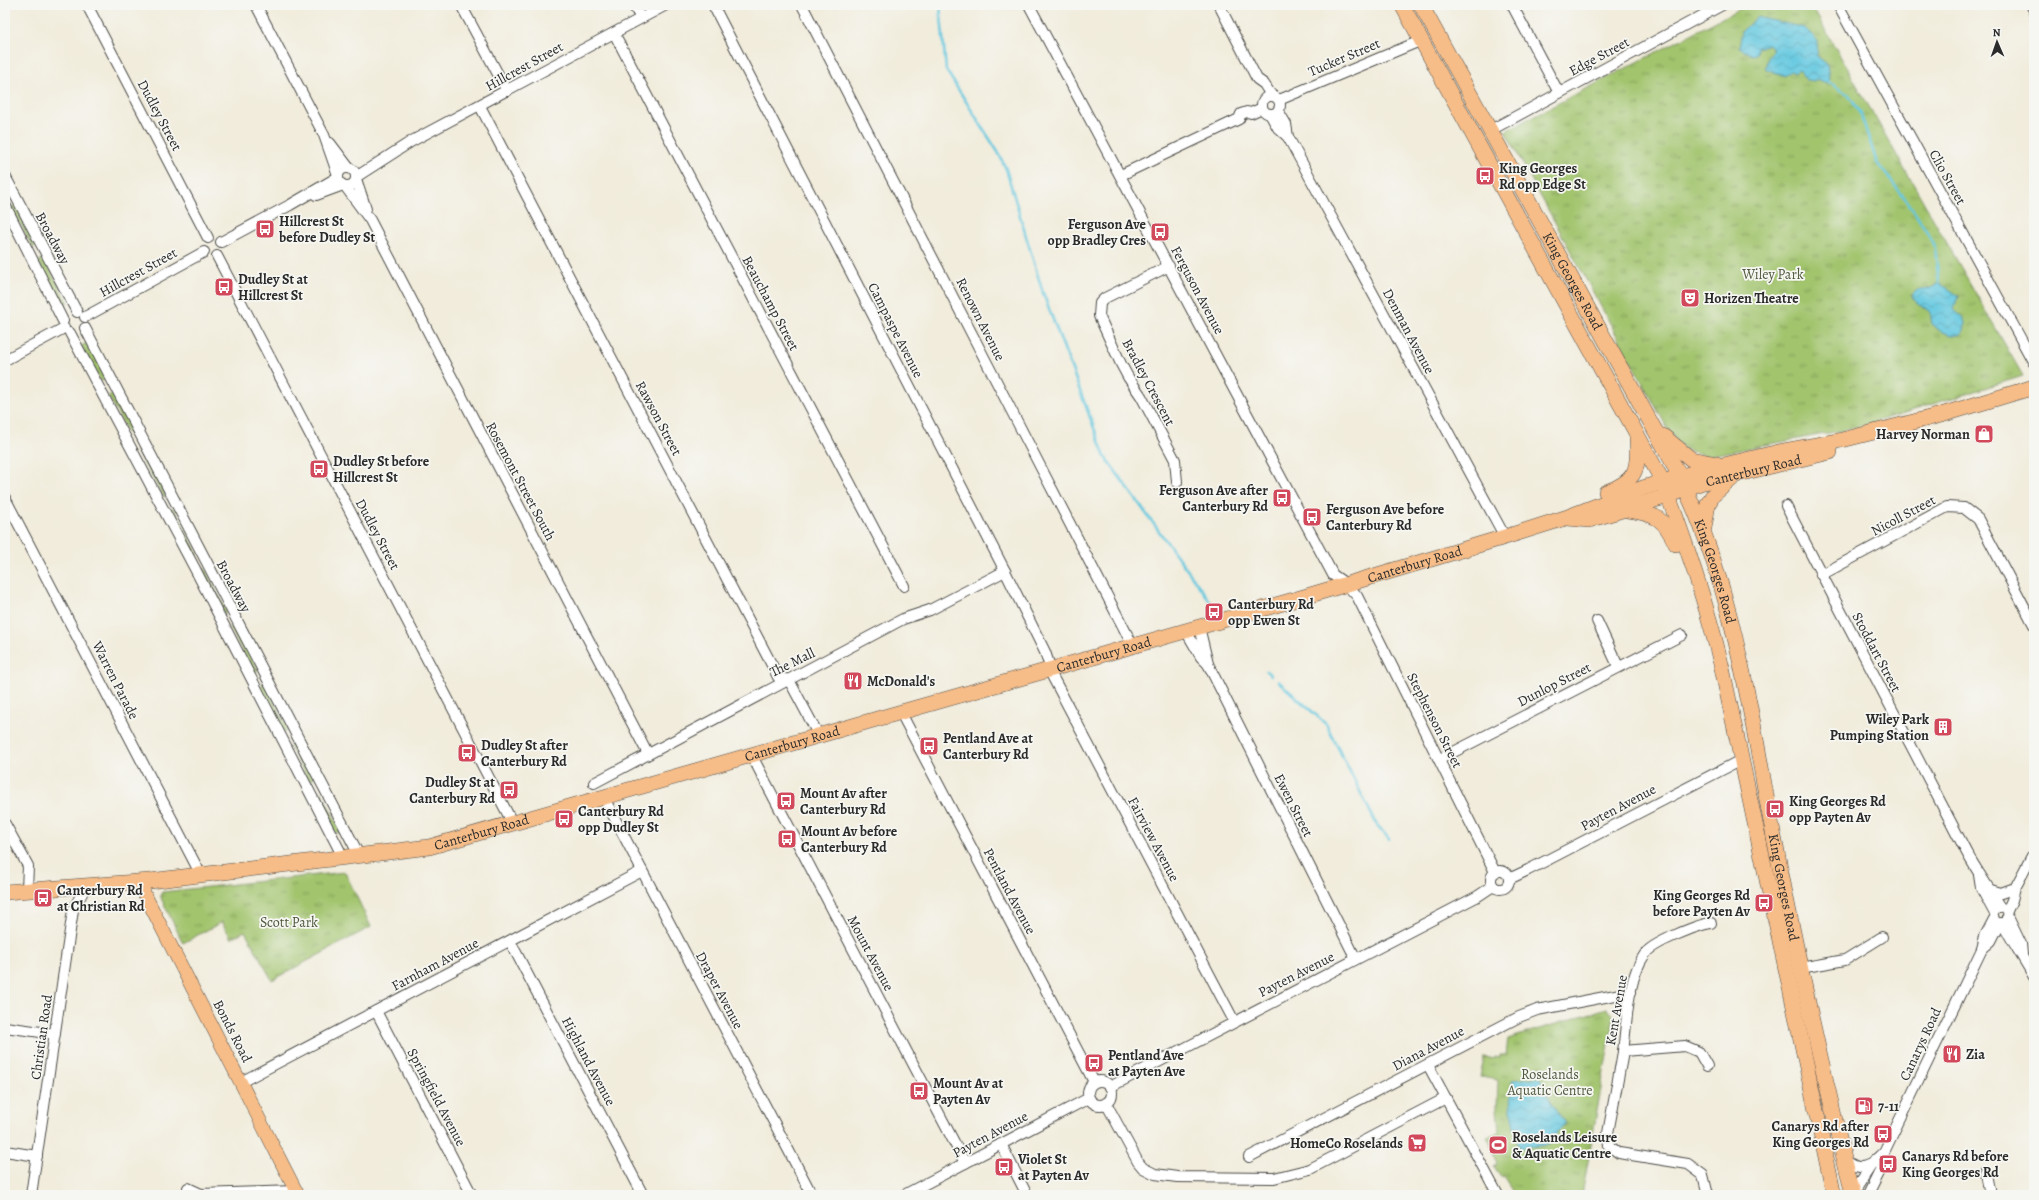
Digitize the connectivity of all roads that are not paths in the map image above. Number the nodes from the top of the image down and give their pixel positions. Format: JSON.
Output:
{"nodes":[{"id":1,"x":87,"y":5,"type":"edge"},
{"id":2,"x":256,"y":5,"type":"edge"},
{"id":3,"x":461,"y":5,"type":"edge"},
{"id":4,"x":633,"y":5,"type":"edge"},
{"id":5,"x":666,"y":5,"type":"edge"},
{"id":6,"x":713,"y":5,"type":"edge"},
{"id":7,"x":802,"y":5,"type":"edge"},
{"id":8,"x":1029,"y":5,"type":"edge"},
{"id":9,"x":1219,"y":5,"type":"edge"},
{"id":10,"x":1402,"y":5,"type":"edge"},
{"id":11,"x":1420,"y":5,"type":"edge"},
{"id":12,"x":1512,"y":5,"type":"edge"},
{"id":13,"x":1721,"y":5,"type":"edge"},
{"id":14,"x":1838,"y":5,"type":"edge"},
{"id":15,"x":2031,"y":5,"type":"edge"},
{"id":16,"x":2034,"y":10,"type":"edge"},
{"id":17,"x":641,"y":18,"type":"junction"},
{"id":18,"x":614,"y":33,"type":"junction"},
{"id":19,"x":1420,"y":41,"type":"junction"},
{"id":20,"x":507,"y":91,"type":"junction"},
{"id":21,"x":1559,"y":93,"type":"junction"},
{"id":22,"x":1271,"y":104,"type":"junction"},
{"id":23,"x":480,"y":106,"type":"junction"},
{"id":24,"x":1489,"y":131,"type":"junction"},
{"id":25,"x":324,"y":135,"type":"junction"},
{"id":26,"x":353,"y":173,"type":"junction"},
{"id":27,"x":1122,"y":175,"type":"junction"},
{"id":28,"x":5,"y":176,"type":"edge"},
{"id":29,"x":341,"y":181,"type":"junction"},
{"id":30,"x":5,"y":205,"type":"edge"},
{"id":31,"x":370,"y":220,"type":"junction"},
{"id":32,"x":208,"y":238,"type":"junction"},
{"id":33,"x":221,"y":242,"type":"junction"},
{"id":34,"x":204,"y":252,"type":"junction"},
{"id":35,"x":217,"y":256,"type":"junction"},
{"id":36,"x":1169,"y":266,"type":"junction"},
{"id":37,"x":81,"y":314,"type":"junction"},
{"id":38,"x":66,"y":327,"type":"junction"},
{"id":39,"x":85,"y":328,"type":"junction"},
{"id":40,"x":5,"y":360,"type":"edge"},
{"id":41,"x":2034,"y":363,"type":"edge"},
{"id":42,"x":2034,"y":387,"type":"edge"},
{"id":43,"x":1941,"y":415,"type":"junction"},
{"id":44,"x":1654,"y":428,"type":"junction"},
{"id":45,"x":1637,"y":435,"type":"junction"},
{"id":46,"x":1722,"y":465,"type":"junction"},
{"id":47,"x":1738,"y":473,"type":"junction"},
{"id":48,"x":1177,"y":482,"type":"dead end"},
{"id":49,"x":1683,"y":482,"type":"junction"},
{"id":50,"x":1665,"y":489,"type":"junction"},
{"id":51,"x":5,"y":498,"type":"edge"},
{"id":52,"x":1786,"y":506,"type":"dead end"},
{"id":53,"x":1624,"y":509,"type":"junction"},
{"id":54,"x":1565,"y":518,"type":"junction"},
{"id":55,"x":1704,"y":533,"type":"junction"},
{"id":56,"x":1504,"y":537,"type":"junction"},
{"id":57,"x":1005,"y":571,"type":"junction"},
{"id":58,"x":1821,"y":575,"type":"junction"},
{"id":59,"x":1698,"y":581,"type":"junction"},
{"id":60,"x":1346,"y":584,"type":"junction"},
{"id":61,"x":904,"y":586,"type":"dead end"},
{"id":62,"x":1597,"y":621,"type":"dead end"},
{"id":63,"x":2034,"y":625,"type":"edge"},
{"id":64,"x":1192,"y":629,"type":"junction"},
{"id":65,"x":1682,"y":635,"type":"dead end"},
{"id":66,"x":1133,"y":646,"type":"junction"},
{"id":67,"x":1618,"y":666,"type":"junction"},
{"id":68,"x":1050,"y":670,"type":"junction"},
{"id":69,"x":789,"y":680,"type":"junction"},
{"id":70,"x":901,"y":713,"type":"junction"},
{"id":71,"x":818,"y":736,"type":"junction"},
{"id":72,"x":648,"y":754,"type":"junction"},
{"id":73,"x":752,"y":756,"type":"junction"},
{"id":74,"x":1440,"y":759,"type":"junction"},
{"id":75,"x":1741,"y":760,"type":"junction"},
{"id":76,"x":594,"y":783,"type":"dead end"},
{"id":77,"x":604,"y":798,"type":"junction"},
{"id":78,"x":5,"y":824,"type":"edge"},
{"id":79,"x":514,"y":824,"type":"junction"},
{"id":80,"x":2034,"y":852,"type":"edge"},
{"id":81,"x":360,"y":857,"type":"junction"},
{"id":82,"x":344,"y":858,"type":"junction"},
{"id":83,"x":642,"y":872,"type":"junction"},
{"id":84,"x":1495,"y":872,"type":"junction"},
{"id":85,"x":201,"y":875,"type":"junction"},
{"id":86,"x":1979,"y":875,"type":"junction"},
{"id":87,"x":1509,"y":879,"type":"junction"},
{"id":88,"x":142,"y":882,"type":"junction"},
{"id":89,"x":86,"y":886,"type":"junction"},
{"id":90,"x":1493,"y":886,"type":"junction"},
{"id":91,"x":2015,"y":888,"type":"junction"},
{"id":92,"x":26,"y":890,"type":"junction"},
{"id":93,"x":1991,"y":890,"type":"junction"},
{"id":94,"x":5,"y":892,"type":"edge"},
{"id":95,"x":2001,"y":915,"type":"junction"},
{"id":96,"x":1711,"y":923,"type":"dead end"},
{"id":97,"x":1994,"y":936,"type":"junction"},
{"id":98,"x":1882,"y":937,"type":"dead end"},
{"id":99,"x":510,"y":941,"type":"junction"},
{"id":100,"x":2012,"y":943,"type":"junction"},
{"id":101,"x":1982,"y":949,"type":"junction"},
{"id":102,"x":2022,"y":954,"type":"junction"},
{"id":103,"x":1356,"y":959,"type":"junction"},
{"id":104,"x":1800,"y":968,"type":"junction"},
{"id":105,"x":2034,"y":976,"type":"edge"},
{"id":106,"x":1631,"y":992,"type":"junction"},
{"id":107,"x":376,"y":1011,"type":"junction"},
{"id":108,"x":1234,"y":1021,"type":"junction"},
{"id":109,"x":5,"y":1027,"type":"edge"},
{"id":110,"x":55,"y":1034,"type":"junction"},
{"id":111,"x":1623,"y":1051,"type":"junction"},
{"id":112,"x":1428,"y":1065,"type":"junction"},
{"id":113,"x":1706,"y":1066,"type":"dead end"},
{"id":114,"x":241,"y":1082,"type":"junction"},
{"id":115,"x":1094,"y":1082,"type":"junction"},
{"id":116,"x":1110,"y":1087,"type":"junction"},
{"id":117,"x":1089,"y":1098,"type":"junction"},
{"id":118,"x":1446,"y":1098,"type":"junction"},
{"id":119,"x":1106,"y":1103,"type":"junction"},
{"id":120,"x":1001,"y":1144,"type":"junction"},
{"id":121,"x":5,"y":1151,"type":"edge"},
{"id":122,"x":1884,"y":1152,"type":"junction"},
{"id":123,"x":37,"y":1156,"type":"junction"},
{"id":124,"x":1249,"y":1157,"type":"dead end"},
{"id":125,"x":1843,"y":1157,"type":"junction"},
{"id":126,"x":1874,"y":1162,"type":"junction"},
{"id":127,"x":965,"y":1163,"type":"junction"},
{"id":128,"x":1987,"y":1174,"type":"dead end"},
{"id":129,"x":188,"y":1188,"type":"dead end"},
{"id":130,"x":297,"y":1193,"type":"edge"},
{"id":131,"x":1853,"y":1194,"type":"edge"},
{"id":132,"x":31,"y":1195,"type":"edge"},
{"id":133,"x":472,"y":1195,"type":"edge"},
{"id":134,"x":643,"y":1195,"type":"edge"},
{"id":135,"x":812,"y":1195,"type":"edge"},
{"id":136,"x":904,"y":1195,"type":"edge"},
{"id":137,"x":1027,"y":1195,"type":"edge"},
{"id":138,"x":1498,"y":1195,"type":"edge"},
{"id":139,"x":1708,"y":1195,"type":"edge"},
{"id":140,"x":1834,"y":1195,"type":"edge"},
{"id":141,"x":1868,"y":1195,"type":"edge"},
{"id":142,"x":1991,"y":1195,"type":"edge"}],
"edges":[{"from":1,"to":32,"type":"street","name":"Dudley Street"},
{"from":2,"to":25,"type":"street","name":"Rosemont Street South"},
{"from":3,"to":20,"type":"street"},
{"from":4,"to":17,"type":"street"},
{"from":5,"to":17,"type":"street","name":"Hillcrest Street"},
{"from":6,"to":57,"type":"street","name":"Campaspe Avenue"},
{"from":7,"to":66,"type":"street","name":"Renown Avenue"},
{"from":8,"to":27,"type":"street","name":"Ferguson Avenue"},
{"from":9,"to":22,"type":"street","name":"Denman Avenue"},
{"from":10,"to":19,"type":"highway","name":"King Georges Road"},
{"from":11,"to":24,"type":"highway","name":"King Georges Road"},
{"from":12,"to":21,"type":"street"},
{"from":13,"to":21,"type":"street","name":"Edge Street"},
{"from":14,"to":41,"type":"street","name":"Clio Street"},
{"from":15,"to":16,"type":"street"},
{"from":17,"to":18,"type":"street","name":"Hillcrest Street"},
{"from":18,"to":20,"type":"street","name":"Hillcrest Street"},
{"from":18,"to":61,"type":"street","name":"Beauchamp Street"},
{"from":19,"to":22,"type":"street","name":"Tucker Street"},
{"from":19,"to":45,"type":"highway","name":"King Georges Road"},
{"from":20,"to":23,"type":"street","name":"Hillcrest Street"},
{"from":21,"to":24,"type":"street","name":"Edge Street"},
{"from":22,"to":27,"type":"street","name":"Tucker Street"},
{"from":22,"to":56,"type":"street","name":"Denman Avenue"},
{"from":23,"to":26,"type":"street","name":"Hillcrest Street"},
{"from":23,"to":69,"type":"street","name":"Rawson Street"},
{"from":24,"to":44,"type":"highway","name":"King Georges Road"},
{"from":25,"to":26,"type":"street","name":"Rosemont Street South"},
{"from":25,"to":29,"type":"street","name":"Rosemont Street South"},
{"from":26,"to":29,"type":"street"},
{"from":26,"to":29,"type":"street"},
{"from":26,"to":31,"type":"street","name":"Rosemont Street South"},
{"from":27,"to":36,"type":"street","name":"Ferguson Avenue"},
{"from":28,"to":37,"type":"street","name":"Broadway"},
{"from":29,"to":31,"type":"street","name":"Rosemont Street South"},
{"from":29,"to":33,"type":"street"},
{"from":30,"to":38,"type":"street","name":"Broadway"},
{"from":31,"to":72,"type":"street","name":"Rosemont Street South"},
{"from":32,"to":33,"type":"street"},
{"from":32,"to":34,"type":"street"},
{"from":33,"to":35,"type":"street"},
{"from":34,"to":35,"type":"street"},
{"from":34,"to":37,"type":"street","name":"Hillcrest Street"},
{"from":35,"to":79,"type":"street","name":"Dudley Street"},
{"from":36,"to":48,"type":"street","name":"Bradley Crescent"},
{"from":36,"to":60,"type":"street","name":"Ferguson Avenue"},
{"from":37,"to":38,"type":"street","name":"Hillcrest Street"},
{"from":37,"to":39,"type":"street"},
{"from":38,"to":39,"type":"street"},
{"from":38,"to":40,"type":"street"},
{"from":38,"to":82,"type":"street","name":"Broadway"},
{"from":39,"to":81,"type":"street","name":"Broadway"},
{"from":42,"to":43,"type":"highway","name":"Canterbury Road"},
{"from":43,"to":46,"type":"highway","name":"Canterbury Road"},
{"from":43,"to":47,"type":"highway","name":"Canterbury Road"},
{"from":44,"to":46,"type":"highway"},
{"from":44,"to":49,"type":"highway","name":"King Georges Road"},
{"from":45,"to":50,"type":"highway","name":"King Georges Road"},
{"from":45,"to":54,"type":"highway"},
{"from":46,"to":49,"type":"highway","name":"Canterbury Road"},
{"from":47,"to":49,"type":"highway","name":"Canterbury Road"},
{"from":47,"to":55,"type":"highway"},
{"from":49,"to":50,"type":"highway","name":"Canterbury Road"},
{"from":49,"to":55,"type":"highway","name":"King Georges Road"},
{"from":50,"to":53,"type":"highway","name":"Canterbury Road"},
{"from":50,"to":54,"type":"highway","name":"Canterbury Road"},
{"from":50,"to":59,"type":"highway","name":"King Georges Road"},
{"from":51,"to":85,"type":"street","name":"Warren Parade"},
{"from":52,"to":58,"type":"street","name":"Stoddart Street"},
{"from":53,"to":54,"type":"highway","name":"Canterbury Road"},
{"from":53,"to":59,"type":"highway"},
{"from":54,"to":56,"type":"highway","name":"Canterbury Road"},
{"from":55,"to":104,"type":"highway","name":"King Georges Road"},
{"from":56,"to":60,"type":"highway","name":"Canterbury Road"},
{"from":57,"to":68,"type":"street","name":"Campaspe Avenue"},
{"from":57,"to":69,"type":"street","name":"The Mall"},
{"from":58,"to":63,"type":"street","name":"Nicoll Street"},
{"from":58,"to":86,"type":"street","name":"Stoddart Street"},
{"from":59,"to":75,"type":"highway","name":"King Georges Road"},
{"from":60,"to":64,"type":"highway","name":"Canterbury Road"},
{"from":60,"to":74,"type":"street","name":"Stephenson Street"},
{"from":62,"to":67,"type":"street"},
{"from":64,"to":66,"type":"highway","name":"Canterbury Road"},
{"from":64,"to":103,"type":"street","name":"Ewen Street"},
{"from":65,"to":67,"type":"street","name":"Dunlop Street"},
{"from":66,"to":68,"type":"highway","name":"Canterbury Road"},
{"from":67,"to":74,"type":"street","name":"Dunlop Street"},
{"from":68,"to":70,"type":"highway","name":"Canterbury Road"},
{"from":68,"to":108,"type":"street","name":"Fairview Avenue"},
{"from":69,"to":71,"type":"street","name":"Rawson Street"},
{"from":69,"to":72,"type":"street","name":"The Mall"},
{"from":70,"to":71,"type":"highway","name":"Canterbury Road"},
{"from":70,"to":115,"type":"street","name":"Pentland Avenue"},
{"from":71,"to":73,"type":"highway","name":"Canterbury Road"},
{"from":72,"to":76,"type":"street","name":"The Mall"},
{"from":73,"to":77,"type":"highway","name":"Canterbury Road"},
{"from":73,"to":127,"type":"street","name":"Mount Avenue"},
{"from":74,"to":84,"type":"street","name":"Stephenson Street"},
{"from":75,"to":87,"type":"street","name":"Payten Avenue"},
{"from":75,"to":140,"type":"highway","name":"King Georges Road"},
{"from":77,"to":79,"type":"highway","name":"Canterbury Road"},
{"from":77,"to":83,"type":"street","name":"Draper Avenue"},
{"from":78,"to":92,"type":"street"},
{"from":79,"to":81,"type":"highway","name":"Canterbury Road"},
{"from":80,"to":91,"type":"street","name":"Canarys Road"},
{"from":81,"to":82,"type":"highway","name":"Canterbury Road"},
{"from":82,"to":85,"type":"highway","name":"Canterbury Road"},
{"from":83,"to":99,"type":"street","name":"Farnham Avenue"},
{"from":83,"to":135,"type":"street","name":"Draper Avenue"},
{"from":84,"to":87,"type":"street"},
{"from":84,"to":90,"type":"street"},
{"from":85,"to":88,"type":"highway","name":"Canterbury Road"},
{"from":86,"to":93,"type":"street","name":"Stoddart Street"},
{"from":86,"to":95,"type":"street","name":"Stoddart Street"},
{"from":87,"to":90,"type":"street"},
{"from":88,"to":89,"type":"highway","name":"Canterbury Road"},
{"from":88,"to":114,"type":"main road","name":"Bonds Road"},
{"from":89,"to":92,"type":"highway","name":"Canterbury Road"},
{"from":89,"to":110,"type":"street","name":"Christian Road"},
{"from":90,"to":103,"type":"street","name":"Payten Avenue"},
{"from":91,"to":93,"type":"street"},
{"from":91,"to":95,"type":"street","name":"Canarys Road"},
{"from":92,"to":94,"type":"highway","name":"Canterbury Road"},
{"from":93,"to":95,"type":"street","name":"Stoddart Street"},
{"from":95,"to":97,"type":"street","name":"Canarys Road"},
{"from":95,"to":100,"type":"street","name":"Stoddart Street"},
{"from":95,"to":101,"type":"street","name":"Canarys Road"},
{"from":95,"to":102,"type":"street","name":"Stoddart Street"},
{"from":96,"to":106,"type":"street","name":"Kent Avenue"},
{"from":97,"to":100,"type":"street","name":"Stoddart Street"},
{"from":97,"to":101,"type":"street","name":"Canarys Road"},
{"from":98,"to":104,"type":"street"},
{"from":99,"to":107,"type":"street","name":"Farnham Avenue"},
{"from":99,"to":134,"type":"street","name":"Highland Avenue"},
{"from":100,"to":102,"type":"street","name":"Stoddart Street"},
{"from":101,"to":122,"type":"street","name":"Canarys Road"},
{"from":102,"to":105,"type":"street","name":"Stoddart Street"},
{"from":103,"to":108,"type":"street","name":"Payten Avenue"},
{"from":104,"to":125,"type":"highway","name":"King Georges Road"},
{"from":106,"to":111,"type":"street","name":"Kent Avenue"},
{"from":106,"to":112,"type":"street","name":"Diana Avenue"},
{"from":107,"to":114,"type":"street","name":"Farnham Avenue"},
{"from":107,"to":133,"type":"street","name":"Springfield Avenue"},
{"from":108,"to":116,"type":"street","name":"Payten Avenue"},
{"from":109,"to":110,"type":"street"},
{"from":110,"to":123,"type":"street","name":"Christian Road"},
{"from":111,"to":113,"type":"street"},
{"from":111,"to":139,"type":"street","name":"Kent Avenue"},
{"from":112,"to":118,"type":"street"},
{"from":112,"to":124,"type":"street","name":"Diana Avenue"},
{"from":114,"to":130,"type":"main road","name":"Bonds Road"},
{"from":115,"to":116,"type":"street"},
{"from":115,"to":117,"type":"street"},
{"from":116,"to":119,"type":"street"},
{"from":117,"to":119,"type":"street"},
{"from":117,"to":120,"type":"street","name":"Payten Avenue"},
{"from":118,"to":119,"type":"street"},
{"from":118,"to":138,"type":"street"},
{"from":120,"to":127,"type":"street","name":"Payten Avenue"},
{"from":120,"to":137,"type":"street"},
{"from":121,"to":123,"type":"street"},
{"from":122,"to":126,"type":"street","name":"Canarys Road"},
{"from":122,"to":141,"type":"street","name":"Canarys Road"},
{"from":123,"to":132,"type":"street","name":"Christian Road"},
{"from":125,"to":126,"type":"street"},
{"from":125,"to":131,"type":"highway","name":"King Georges Road"},
{"from":126,"to":131,"type":"street","name":"Canarys Road"},
{"from":127,"to":136,"type":"street","name":"Payten Avenue"},
{"from":128,"to":142,"type":"street"},
{"from":129,"to":130,"type":"street"}]}
